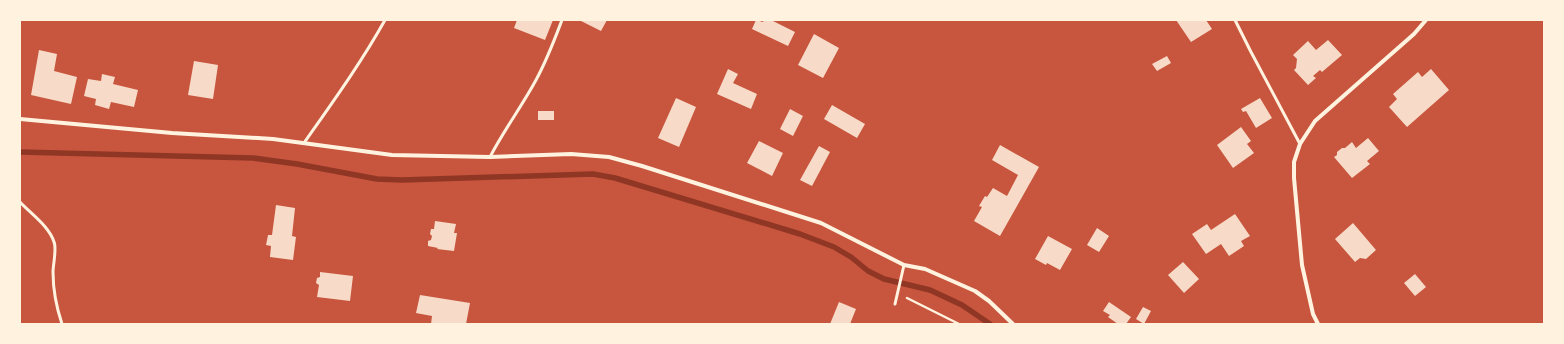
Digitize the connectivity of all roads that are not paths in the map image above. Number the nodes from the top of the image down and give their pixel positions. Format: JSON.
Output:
{"nodes":[{"id":1,"x":385,"y":20,"type":"edge"},
{"id":2,"x":562,"y":20,"type":"edge"},
{"id":3,"x":1235,"y":20,"type":"edge"},
{"id":4,"x":1426,"y":20,"type":"edge"},
{"id":5,"x":20,"y":119,"type":"edge"},
{"id":6,"x":304,"y":143,"type":"junction"},
{"id":7,"x":1300,"y":144,"type":"junction"},
{"id":8,"x":490,"y":157,"type":"junction"},
{"id":9,"x":20,"y":202,"type":"edge"},
{"id":10,"x":904,"y":265,"type":"junction"},
{"id":11,"x":895,"y":304,"type":"dead end"},
{"id":12,"x":62,"y":324,"type":"edge"},
{"id":13,"x":1013,"y":324,"type":"edge"},
{"id":14,"x":1318,"y":324,"type":"edge"}],
"edges":[{"from":1,"to":6,"type":"lane"},
{"from":2,"to":8,"type":"lane"},
{"from":3,"to":7,"type":"lane"},
{"from":4,"to":7,"type":"street"},
{"from":5,"to":6,"type":"street"},
{"from":6,"to":8,"type":"street"},
{"from":7,"to":14,"type":"street"},
{"from":8,"to":10,"type":"street"},
{"from":9,"to":12,"type":"lane"},
{"from":10,"to":11,"type":"lane"},
{"from":10,"to":13,"type":"street"}]}
